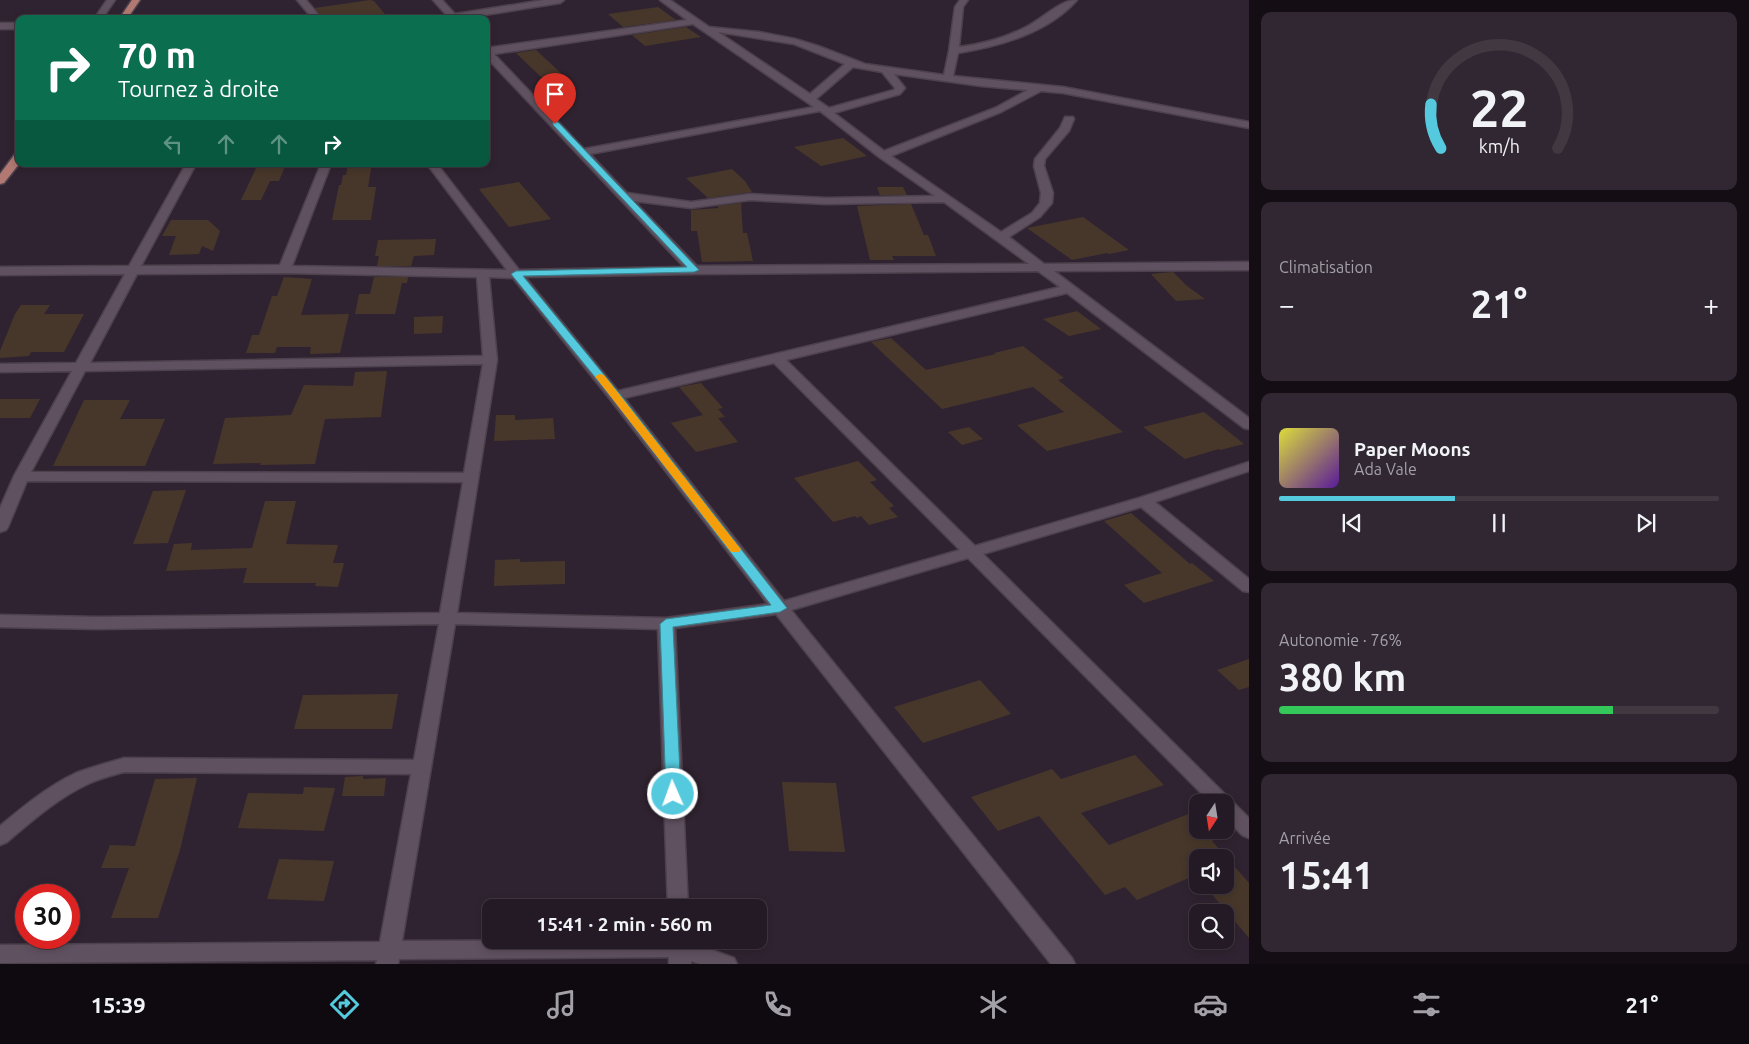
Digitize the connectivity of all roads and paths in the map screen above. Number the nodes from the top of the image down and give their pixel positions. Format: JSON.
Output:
{"nodes":[{"id":1,"x":111,"y":0,"type":"edge"},
{"id":2,"x":136,"y":0,"type":"edge"},
{"id":3,"x":301,"y":0,"type":"edge"},
{"id":4,"x":437,"y":0,"type":"edge"},
{"id":5,"x":560,"y":0,"type":"edge"},
{"id":6,"x":664,"y":0,"type":"edge"},
{"id":7,"x":964,"y":0,"type":"edge"},
{"id":8,"x":1073,"y":0,"type":"edge"},
{"id":9,"x":101,"y":15,"type":"edge"},
{"id":10,"x":126,"y":15,"type":"edge"},
{"id":11,"x":314,"y":15,"type":"edge"},
{"id":12,"x":452,"y":15,"type":"edge"},
{"id":13,"x":472,"y":15,"type":"edge"},
{"id":14,"x":695,"y":21,"type":"junction"},
{"id":15,"x":0,"y":26,"type":"edge"},
{"id":16,"x":15,"y":26,"type":"edge"},
{"id":17,"x":707,"y":29,"type":"junction"},
{"id":18,"x":490,"y":51,"type":"edge"},
{"id":19,"x":954,"y":51,"type":"junction"},
{"id":20,"x":490,"y":56,"type":"edge"},
{"id":21,"x":850,"y":64,"type":"junction"},
{"id":22,"x":885,"y":70,"type":"junction"},
{"id":23,"x":948,"y":78,"type":"junction"},
{"id":24,"x":1041,"y":87,"type":"junction"},
{"id":25,"x":810,"y":99,"type":"junction"},
{"id":26,"x":825,"y":110,"type":"junction"},
{"id":27,"x":1069,"y":119,"type":"dead end"},
{"id":28,"x":1249,"y":125,"type":"edge"},
{"id":29,"x":583,"y":152,"type":"junction"},
{"id":30,"x":883,"y":155,"type":"junction"},
{"id":31,"x":15,"y":161,"type":"edge"},
{"id":32,"x":188,"y":167,"type":"edge"},
{"id":33,"x":325,"y":167,"type":"edge"},
{"id":34,"x":434,"y":167,"type":"edge"},
{"id":35,"x":0,"y":182,"type":"edge"},
{"id":36,"x":624,"y":196,"type":"junction"},
{"id":37,"x":946,"y":199,"type":"junction"},
{"id":38,"x":1001,"y":238,"type":"junction"},
{"id":39,"x":1249,"y":266,"type":"edge"},
{"id":40,"x":1040,"y":268,"type":"junction"},
{"id":41,"x":285,"y":269,"type":"junction"},
{"id":42,"x":133,"y":270,"type":"junction"},
{"id":43,"x":694,"y":270,"type":"junction"},
{"id":44,"x":0,"y":271,"type":"edge"},
{"id":45,"x":484,"y":272,"type":"junction"},
{"id":46,"x":516,"y":274,"type":"junction"},
{"id":47,"x":1070,"y":289,"type":"junction"},
{"id":48,"x":776,"y":357,"type":"junction"},
{"id":49,"x":490,"y":360,"type":"junction"},
{"id":50,"x":0,"y":368,"type":"edge"},
{"id":51,"x":80,"y":368,"type":"junction"},
{"id":52,"x":615,"y":396,"type":"junction"},
{"id":53,"x":1249,"y":425,"type":"edge"},
{"id":54,"x":1249,"y":466,"type":"edge"},
{"id":55,"x":21,"y":476,"type":"junction"},
{"id":56,"x":471,"y":478,"type":"junction"},
{"id":57,"x":1144,"y":501,"type":"junction"},
{"id":58,"x":0,"y":527,"type":"edge"},
{"id":59,"x":970,"y":551,"type":"junction"},
{"id":60,"x":1249,"y":587,"type":"edge"},
{"id":61,"x":780,"y":608,"type":"junction"},
{"id":62,"x":448,"y":618,"type":"junction"},
{"id":63,"x":0,"y":621,"type":"edge"},
{"id":64,"x":666,"y":624,"type":"junction"},
{"id":65,"x":422,"y":766,"type":"junction"},
{"id":66,"x":1214,"y":794,"type":"edge"},
{"id":67,"x":1234,"y":815,"type":"edge"},
{"id":68,"x":1249,"y":830,"type":"edge"},
{"id":69,"x":0,"y":837,"type":"edge"},
{"id":70,"x":678,"y":899,"type":"edge"},
{"id":71,"x":680,"y":951,"type":"edge"},
{"id":72,"x":0,"y":954,"type":"edge"},
{"id":73,"x":388,"y":957,"type":"edge"},
{"id":74,"x":726,"y":964,"type":"edge"},
{"id":75,"x":1064,"y":964,"type":"edge"}],
"edges":[{"from":1,"to":9,"type":"street"},
{"from":2,"to":10,"type":"main road"},
{"from":3,"to":11,"type":"street"},
{"from":4,"to":12,"type":"street"},
{"from":5,"to":13,"type":"street"},
{"from":6,"to":14,"type":"street"},
{"from":7,"to":19,"type":"street"},
{"from":8,"to":19,"type":"street"},
{"from":14,"to":17,"type":"street"},
{"from":14,"to":18,"type":"street"},
{"from":15,"to":16,"type":"street"},
{"from":17,"to":21,"type":"street"},
{"from":17,"to":25,"type":"street"},
{"from":19,"to":23,"type":"street"},
{"from":20,"to":29,"type":"street"},
{"from":21,"to":22,"type":"street"},
{"from":21,"to":25,"type":"street"},
{"from":22,"to":23,"type":"street"},
{"from":22,"to":26,"type":"street"},
{"from":23,"to":24,"type":"street"},
{"from":24,"to":28,"type":"street"},
{"from":24,"to":30,"type":"street"},
{"from":25,"to":26,"type":"street"},
{"from":26,"to":29,"type":"street"},
{"from":26,"to":30,"type":"street"},
{"from":27,"to":38,"type":"street"},
{"from":29,"to":36,"type":"street"},
{"from":30,"to":37,"type":"street"},
{"from":31,"to":35,"type":"main road"},
{"from":32,"to":42,"type":"street"},
{"from":33,"to":41,"type":"street"},
{"from":34,"to":46,"type":"street"},
{"from":36,"to":37,"type":"street"},
{"from":36,"to":43,"type":"street"},
{"from":37,"to":38,"type":"street"},
{"from":38,"to":40,"type":"street"},
{"from":39,"to":40,"type":"street"},
{"from":40,"to":43,"type":"street"},
{"from":40,"to":47,"type":"street"},
{"from":41,"to":42,"type":"street"},
{"from":41,"to":45,"type":"street"},
{"from":42,"to":44,"type":"street"},
{"from":42,"to":51,"type":"street"},
{"from":43,"to":46,"type":"street"},
{"from":45,"to":46,"type":"street"},
{"from":45,"to":49,"type":"street"},
{"from":46,"to":52,"type":"street"},
{"from":47,"to":48,"type":"street"},
{"from":47,"to":53,"type":"street"},
{"from":48,"to":52,"type":"street"},
{"from":48,"to":59,"type":"street"},
{"from":49,"to":51,"type":"street"},
{"from":49,"to":56,"type":"street"},
{"from":50,"to":51,"type":"street"},
{"from":51,"to":55,"type":"street"},
{"from":52,"to":61,"type":"street"},
{"from":54,"to":57,"type":"street"},
{"from":55,"to":56,"type":"street"},
{"from":55,"to":58,"type":"street"},
{"from":56,"to":62,"type":"street"},
{"from":57,"to":59,"type":"street"},
{"from":57,"to":60,"type":"street"},
{"from":59,"to":61,"type":"street"},
{"from":59,"to":66,"type":"street"},
{"from":61,"to":64,"type":"street"},
{"from":61,"to":75,"type":"street"},
{"from":62,"to":63,"type":"street"},
{"from":62,"to":64,"type":"street"},
{"from":62,"to":65,"type":"street"},
{"from":64,"to":70,"type":"street"},
{"from":65,"to":69,"type":"street"},
{"from":65,"to":73,"type":"street"},
{"from":67,"to":68,"type":"street"},
{"from":71,"to":73,"type":"street"},
{"from":71,"to":74,"type":"street"},
{"from":72,"to":73,"type":"street"}]}
